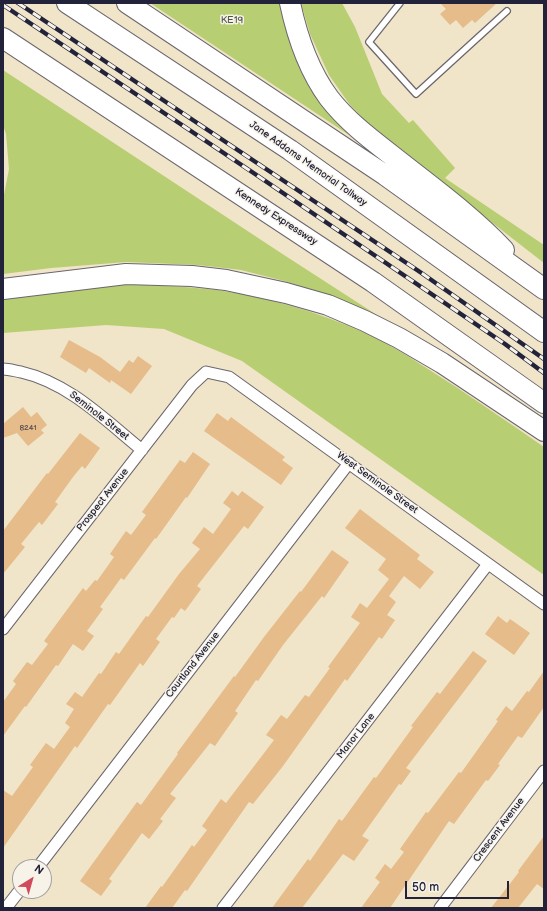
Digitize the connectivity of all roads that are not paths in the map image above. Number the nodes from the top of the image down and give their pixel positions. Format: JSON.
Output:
{"nodes":[{"id":1,"x":67,"y":3,"type":"edge"},
{"id":2,"x":127,"y":3,"type":"edge"},
{"id":3,"x":290,"y":3,"type":"edge"},
{"id":4,"x":400,"y":3,"type":"edge"},
{"id":5,"x":507,"y":11,"type":"dead end"},
{"id":6,"x":3,"y":38,"type":"edge"},
{"id":7,"x":541,"y":287,"type":"edge"},
{"id":8,"x":3,"y":289,"type":"edge"},
{"id":9,"x":544,"y":332,"type":"edge"},
{"id":10,"x":3,"y":369,"type":"edge"},
{"id":11,"x":206,"y":372,"type":"joint"},
{"id":12,"x":544,"y":403,"type":"edge"},
{"id":13,"x":544,"y":431,"type":"edge"},
{"id":14,"x":142,"y":450,"type":"junction"},
{"id":15,"x":348,"y":462,"type":"junction"},
{"id":16,"x":488,"y":564,"type":"junction"},
{"id":17,"x":544,"y":604,"type":"edge"},
{"id":18,"x":3,"y":630,"type":"edge"},
{"id":19,"x":544,"y":772,"type":"edge"},
{"id":20,"x":44,"y":859,"type":"edge"},
{"id":21,"x":13,"y":899,"type":"edge"},
{"id":22,"x":6,"y":908,"type":"edge"},
{"id":23,"x":223,"y":908,"type":"edge"},
{"id":24,"x":440,"y":908,"type":"edge"}],
"edges":[{"from":1,"to":9,"type":"highway","name":"Jane Addams Memorial Tollway"},
{"from":2,"to":7,"type":"highway"},
{"from":3,"to":7,"type":"highway"},
{"from":4,"to":5,"type":"lane"},
{"from":6,"to":12,"type":"highway","name":"Kennedy Expressway"},
{"from":8,"to":13,"type":"highway"},
{"from":10,"to":14,"type":"street","name":"Seminole Street"},
{"from":11,"to":14,"type":"street","name":"Prospect Avenue"},
{"from":11,"to":15,"type":"street","name":"West Seminole Street"},
{"from":14,"to":18,"type":"street","name":"Prospect Avenue"},
{"from":15,"to":16,"type":"street","name":"West Seminole Street"},
{"from":15,"to":20,"type":"street","name":"Courtland Avenue"},
{"from":16,"to":17,"type":"street","name":"West Seminole Street"},
{"from":16,"to":23,"type":"street","name":"Manor Lane"},
{"from":19,"to":24,"type":"street","name":"Crescent Avenue"},
{"from":21,"to":22,"type":"street"}]}
